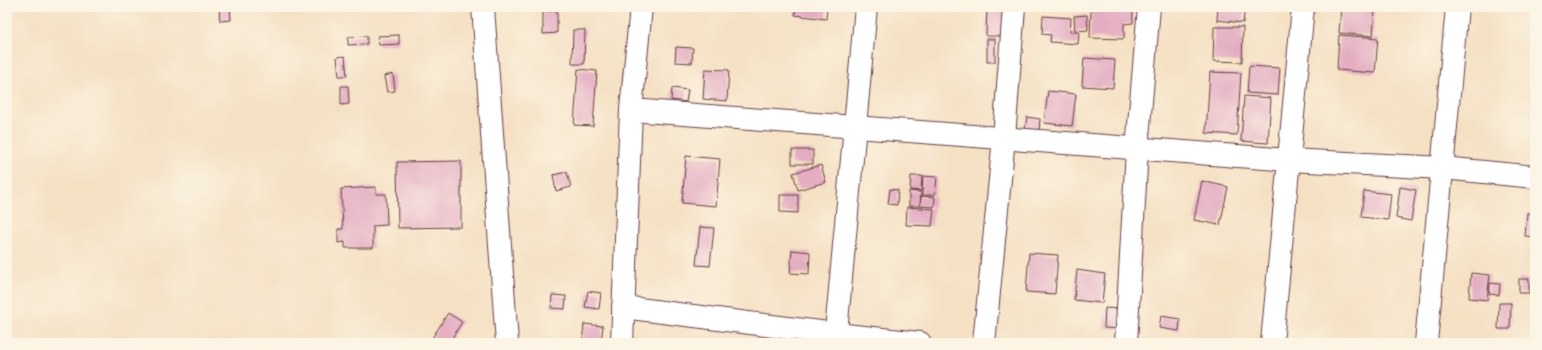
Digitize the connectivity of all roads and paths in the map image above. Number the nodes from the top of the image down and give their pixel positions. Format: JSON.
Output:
{"nodes":[{"id":1,"x":484,"y":7,"type":"edge"},
{"id":2,"x":641,"y":7,"type":"edge"},
{"id":3,"x":866,"y":7,"type":"edge"},
{"id":4,"x":1014,"y":7,"type":"edge"},
{"id":5,"x":1149,"y":7,"type":"edge"},
{"id":6,"x":1303,"y":7,"type":"edge"},
{"id":7,"x":1457,"y":7,"type":"edge"},
{"id":8,"x":631,"y":110,"type":"junction"},
{"id":9,"x":855,"y":128,"type":"junction"},
{"id":10,"x":1004,"y":138,"type":"junction"},
{"id":11,"x":1137,"y":149,"type":"junction"},
{"id":12,"x":1289,"y":160,"type":"junction"},
{"id":13,"x":1443,"y":168,"type":"junction"},
{"id":14,"x":1535,"y":177,"type":"edge"},
{"id":15,"x":623,"y":307,"type":"junction"},
{"id":16,"x":835,"y":339,"type":"edge"},
{"id":17,"x":507,"y":343,"type":"edge"},
{"id":18,"x":622,"y":343,"type":"edge"},
{"id":19,"x":920,"y":343,"type":"edge"},
{"id":20,"x":984,"y":343,"type":"edge"},
{"id":21,"x":1126,"y":343,"type":"edge"},
{"id":22,"x":1272,"y":343,"type":"edge"},
{"id":23,"x":1426,"y":343,"type":"edge"}],
"edges":[{"from":1,"to":17,"type":"street"},
{"from":2,"to":8,"type":"street"},
{"from":3,"to":9,"type":"street"},
{"from":4,"to":10,"type":"street"},
{"from":5,"to":11,"type":"street"},
{"from":6,"to":12,"type":"street"},
{"from":7,"to":13,"type":"street"},
{"from":8,"to":9,"type":"street"},
{"from":8,"to":15,"type":"street"},
{"from":9,"to":10,"type":"street"},
{"from":9,"to":16,"type":"street"},
{"from":10,"to":11,"type":"street"},
{"from":10,"to":20,"type":"street"},
{"from":11,"to":12,"type":"street"},
{"from":11,"to":21,"type":"street"},
{"from":12,"to":13,"type":"street"},
{"from":12,"to":22,"type":"street"},
{"from":13,"to":14,"type":"street"},
{"from":13,"to":23,"type":"street"},
{"from":15,"to":16,"type":"street"},
{"from":15,"to":18,"type":"street"},
{"from":16,"to":19,"type":"street"}]}
